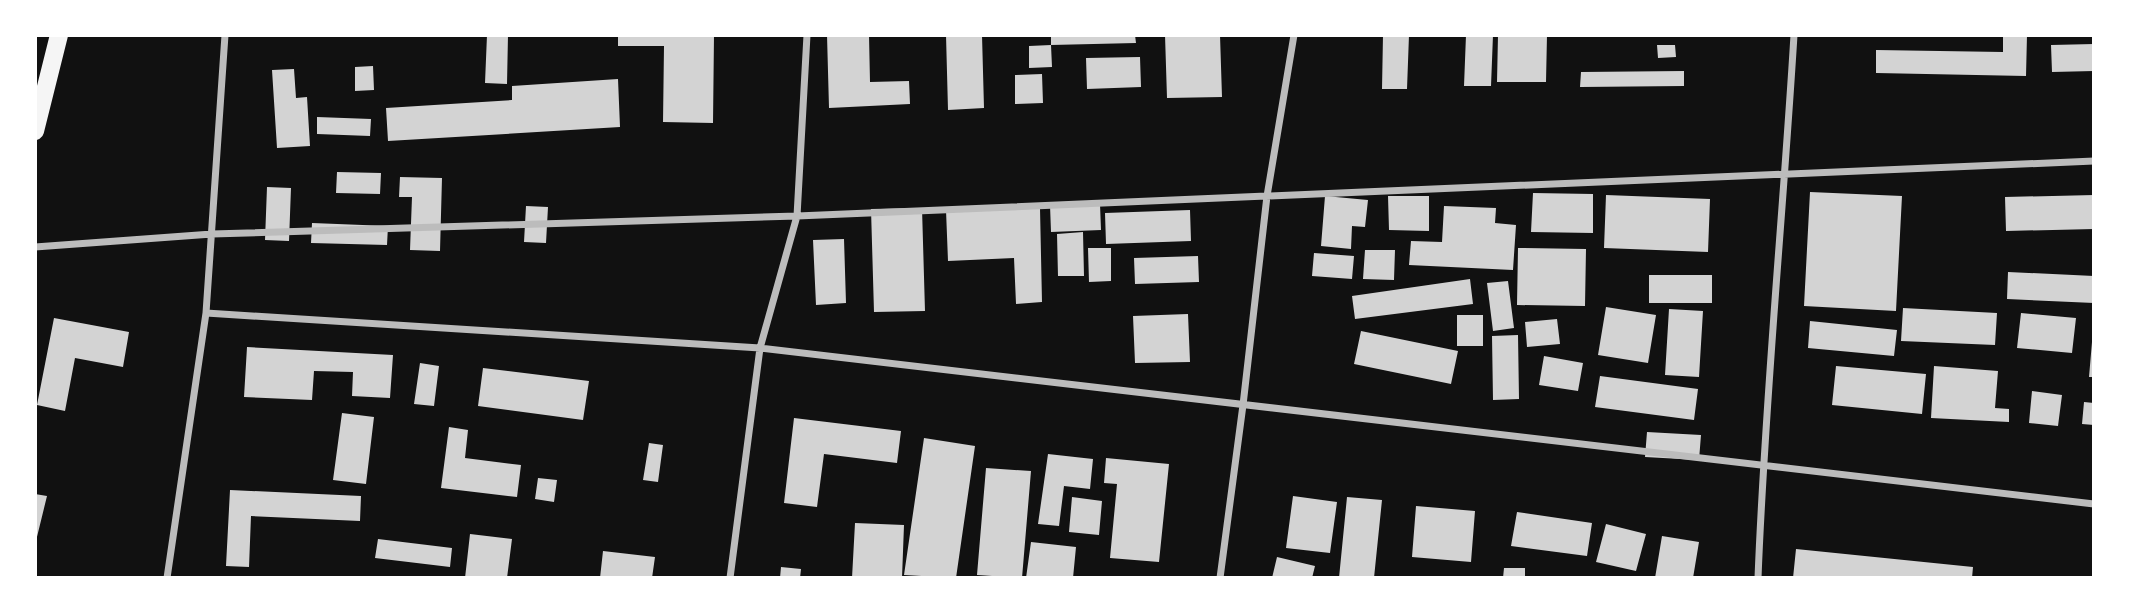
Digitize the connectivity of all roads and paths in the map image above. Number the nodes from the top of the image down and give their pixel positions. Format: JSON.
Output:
{"nodes":[{"id":1,"x":60,"y":35,"type":"edge"},
{"id":2,"x":225,"y":35,"type":"edge"},
{"id":3,"x":807,"y":35,"type":"edge"},
{"id":4,"x":1294,"y":35,"type":"edge"},
{"id":5,"x":1794,"y":35,"type":"edge"},
{"id":6,"x":35,"y":131,"type":"edge"},
{"id":7,"x":2094,"y":161,"type":"edge"},
{"id":8,"x":1786,"y":174,"type":"junction"},
{"id":9,"x":1267,"y":195,"type":"junction"},
{"id":10,"x":797,"y":216,"type":"junction"},
{"id":11,"x":212,"y":234,"type":"junction"},
{"id":12,"x":35,"y":247,"type":"edge"},
{"id":13,"x":206,"y":313,"type":"junction"},
{"id":14,"x":760,"y":348,"type":"junction"},
{"id":15,"x":1243,"y":405,"type":"junction"},
{"id":16,"x":1763,"y":466,"type":"junction"},
{"id":17,"x":2094,"y":504,"type":"edge"},
{"id":18,"x":167,"y":578,"type":"edge"},
{"id":19,"x":730,"y":578,"type":"edge"},
{"id":20,"x":1220,"y":578,"type":"edge"},
{"id":21,"x":1758,"y":578,"type":"edge"}],
"edges":[{"from":1,"to":6,"type":"main road"},
{"from":2,"to":11,"type":"street"},
{"from":3,"to":10,"type":"street"},
{"from":4,"to":9,"type":"street"},
{"from":5,"to":8,"type":"street"},
{"from":7,"to":8,"type":"street"},
{"from":8,"to":9,"type":"street"},
{"from":8,"to":16,"type":"street"},
{"from":9,"to":10,"type":"street"},
{"from":9,"to":15,"type":"street"},
{"from":10,"to":11,"type":"street"},
{"from":10,"to":14,"type":"street"},
{"from":11,"to":12,"type":"street"},
{"from":11,"to":13,"type":"street"},
{"from":13,"to":14,"type":"street"},
{"from":13,"to":18,"type":"street"},
{"from":14,"to":15,"type":"street"},
{"from":14,"to":19,"type":"street"},
{"from":15,"to":16,"type":"street"},
{"from":15,"to":20,"type":"street"},
{"from":16,"to":17,"type":"street"},
{"from":16,"to":21,"type":"street"}]}
